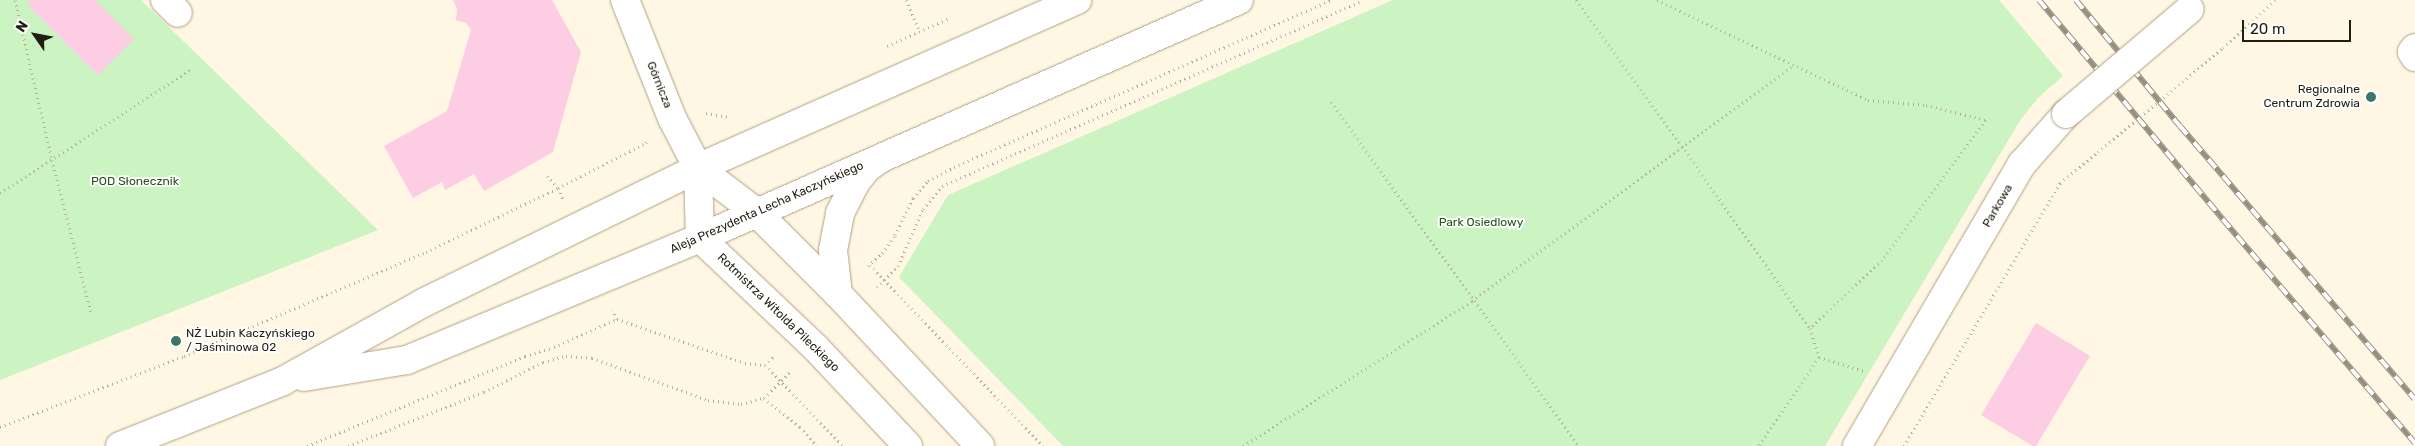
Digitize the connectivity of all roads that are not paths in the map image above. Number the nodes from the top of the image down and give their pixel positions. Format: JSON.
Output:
{"nodes":[{"id":1,"x":625,"y":0,"type":"edge"},
{"id":2,"x":1078,"y":0,"type":"edge"},
{"id":3,"x":1239,"y":0,"type":"edge"},
{"id":4,"x":2196,"y":4,"type":"edge"},
{"id":5,"x":2415,"y":48,"type":"edge"},
{"id":6,"x":2415,"y":57,"type":"edge"},
{"id":7,"x":889,"y":154,"type":"junction"},
{"id":8,"x":698,"y":168,"type":"junction"},
{"id":9,"x":756,"y":212,"type":"junction"},
{"id":10,"x":700,"y":238,"type":"junction"},
{"id":11,"x":838,"y":294,"type":"junction"},
{"id":12,"x":283,"y":381,"type":"junction"},
{"id":13,"x":120,"y":446,"type":"edge"},
{"id":14,"x":908,"y":446,"type":"edge"},
{"id":15,"x":980,"y":446,"type":"edge"},
{"id":16,"x":1857,"y":446,"type":"edge"}],
"edges":[{"from":1,"to":8,"type":"main road","name":"Górnicza"},
{"from":2,"to":8,"type":"main road","name":"Aleja Prezydenta Lecha Kaczyńskiego"},
{"from":3,"to":7,"type":"main road","name":"Aleja Prezydenta Lecha Kaczyńskiego"},
{"from":4,"to":16,"type":"main road","name":"Parkowa","bridge":true},
{"from":5,"to":6,"type":"main road"},
{"from":7,"to":9,"type":"main road","name":"Aleja Prezydenta Lecha Kaczyńskiego"},
{"from":7,"to":11,"type":"main road"},
{"from":8,"to":9,"type":"main road"},
{"from":8,"to":10,"type":"main road"},
{"from":8,"to":12,"type":"main road","name":"Aleja Prezydenta Lecha Kaczyńskiego"},
{"from":9,"to":10,"type":"main road","name":"Aleja Prezydenta Lecha Kaczyńskiego"},
{"from":9,"to":11,"type":"main road"},
{"from":10,"to":12,"type":"main road","name":"Aleja Prezydenta Lecha Kaczyńskiego"},
{"from":10,"to":14,"type":"main road","name":"Rotmistrza Witolda Pileckiego"},
{"from":11,"to":15,"type":"main road"},
{"from":12,"to":13,"type":"main road","name":"Aleja Prezydenta Lecha Kaczyńskiego"}]}
